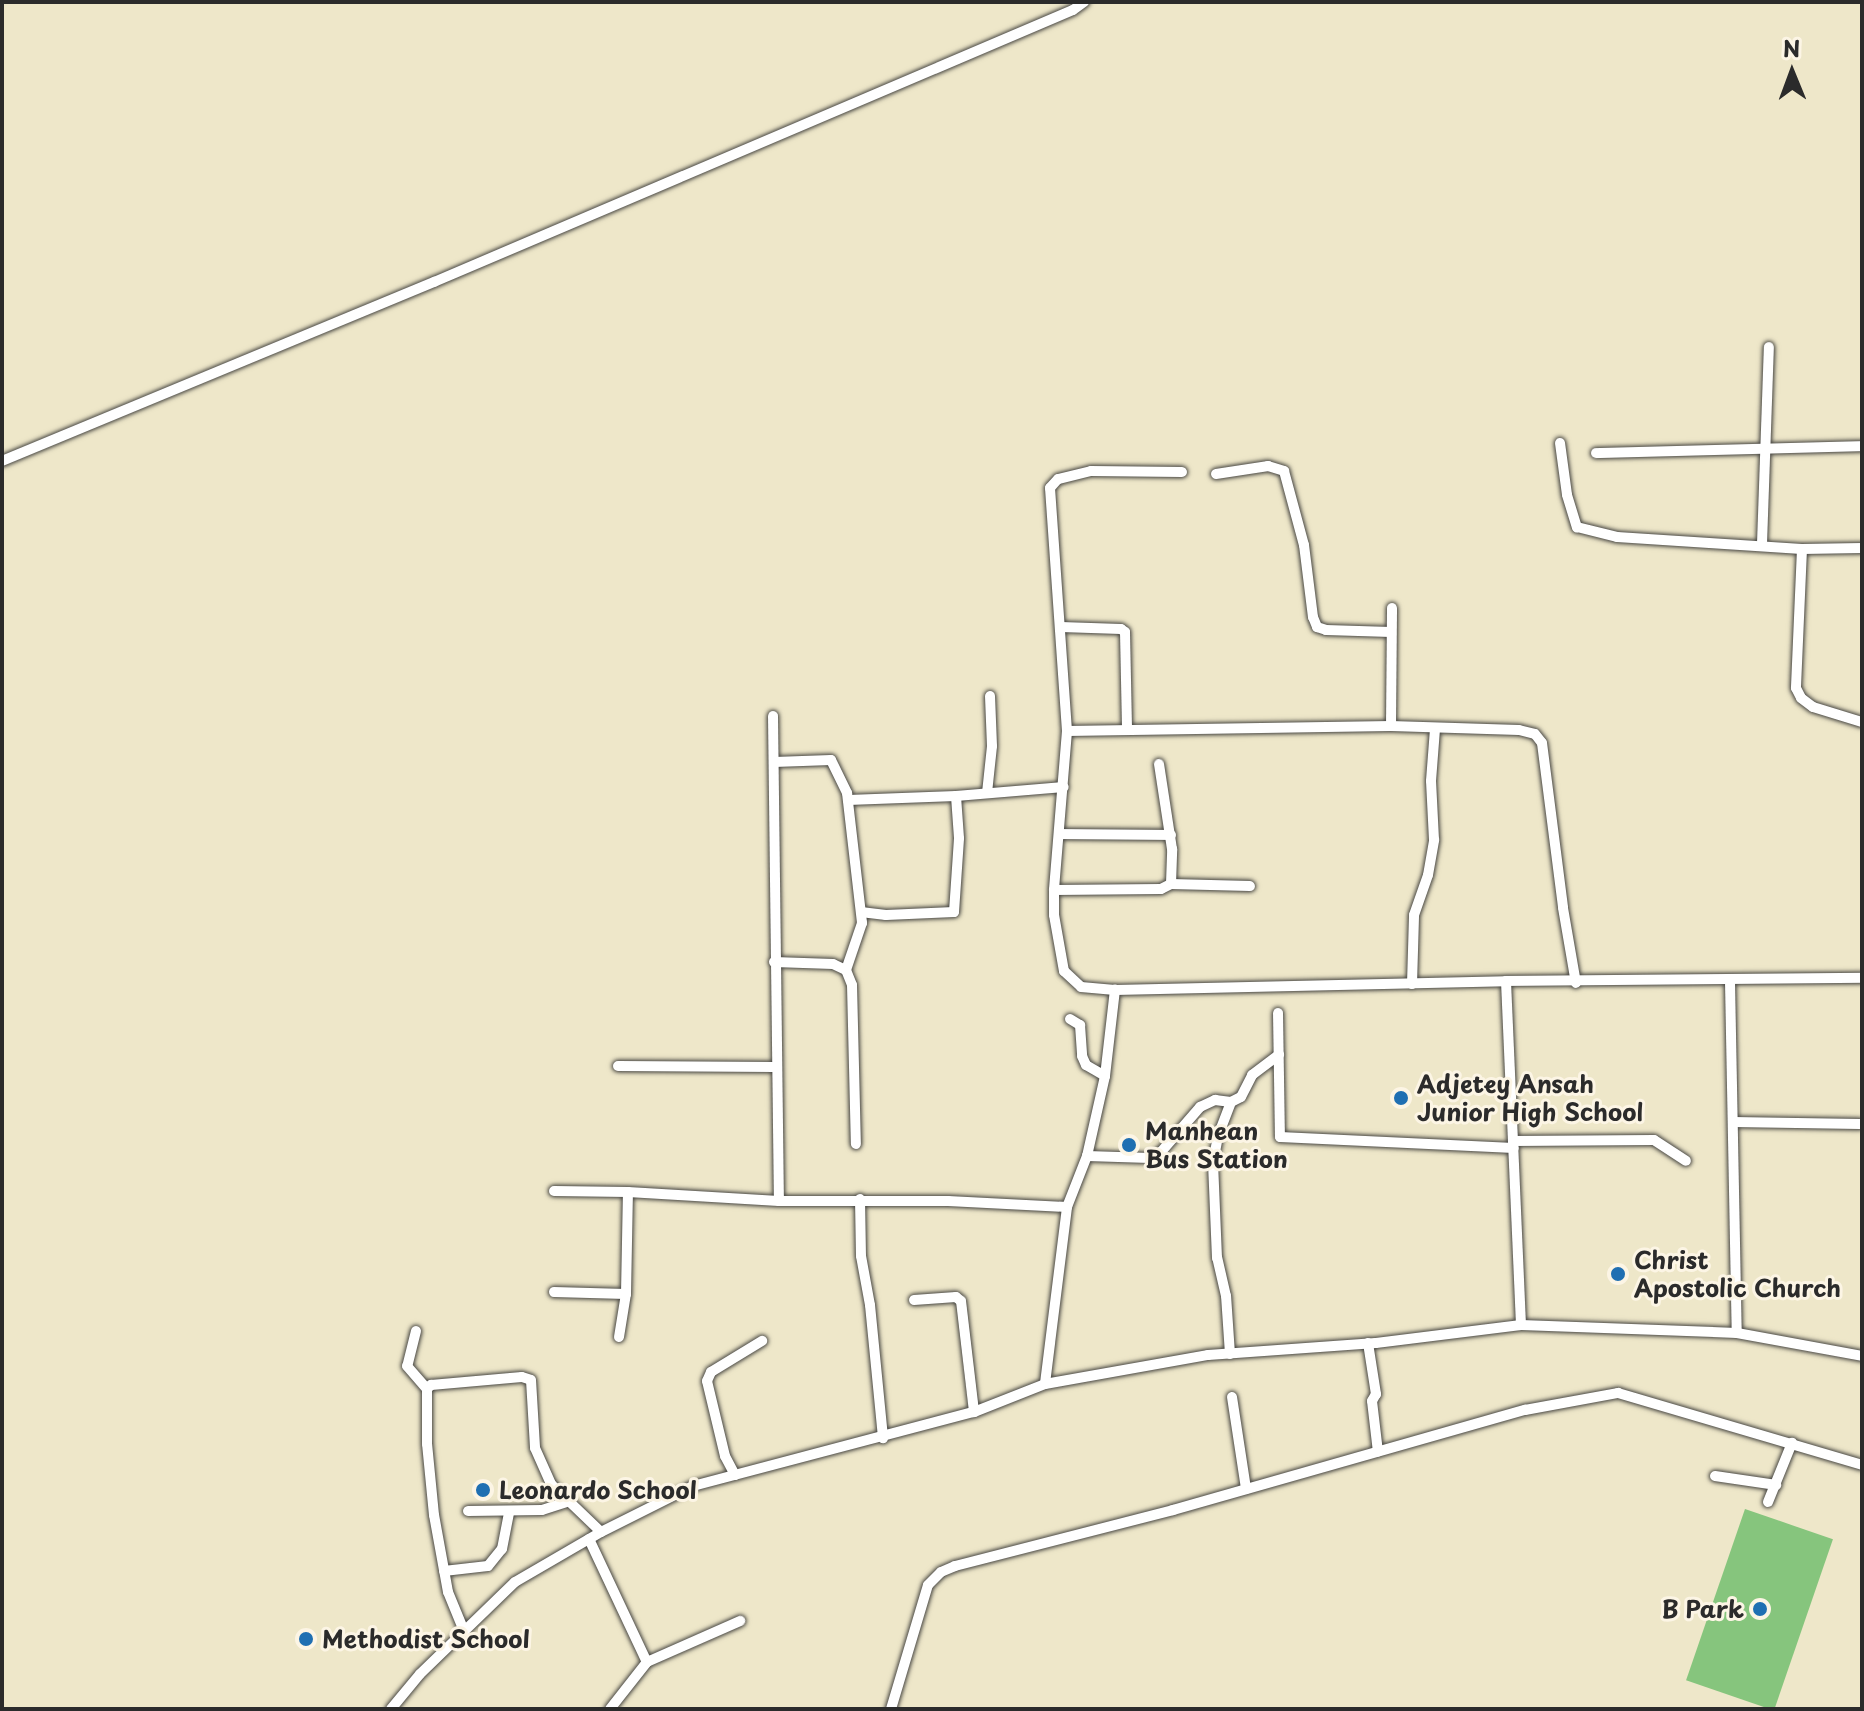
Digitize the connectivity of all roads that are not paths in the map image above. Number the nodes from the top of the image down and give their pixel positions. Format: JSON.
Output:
{"nodes":[{"id":1,"x":1084,"y":2,"type":"edge"},
{"id":2,"x":1769,"y":347,"type":"dead end"},
{"id":3,"x":1560,"y":443,"type":"dead end"},
{"id":4,"x":1862,"y":446,"type":"edge"},
{"id":5,"x":1765,"y":448,"type":"junction"},
{"id":6,"x":1596,"y":453,"type":"dead end"},
{"id":7,"x":2,"y":461,"type":"edge"},
{"id":8,"x":1182,"y":472,"type":"dead end"},
{"id":9,"x":1216,"y":474,"type":"dead end"},
{"id":10,"x":1762,"y":544,"type":"junction"},
{"id":11,"x":1862,"y":548,"type":"edge"},
{"id":12,"x":1802,"y":549,"type":"junction"},
{"id":13,"x":1392,"y":608,"type":"dead end"},
{"id":14,"x":1061,"y":627,"type":"junction"},
{"id":15,"x":1391,"y":632,"type":"junction"},
{"id":16,"x":990,"y":696,"type":"dead end"},
{"id":17,"x":773,"y":716,"type":"dead end"},
{"id":18,"x":1862,"y":722,"type":"edge"},
{"id":19,"x":1391,"y":726,"type":"junction"},
{"id":20,"x":1127,"y":729,"type":"junction"},
{"id":21,"x":1435,"y":729,"type":"junction"},
{"id":22,"x":1067,"y":731,"type":"junction"},
{"id":23,"x":774,"y":762,"type":"junction"},
{"id":24,"x":1159,"y":764,"type":"dead end"},
{"id":25,"x":1064,"y":787,"type":"junction"},
{"id":26,"x":987,"y":793,"type":"junction"},
{"id":27,"x":956,"y":796,"type":"junction"},
{"id":28,"x":848,"y":800,"type":"junction"},
{"id":29,"x":1060,"y":834,"type":"junction"},
{"id":30,"x":1171,"y":835,"type":"junction"},
{"id":31,"x":1171,"y":884,"type":"junction"},
{"id":32,"x":1250,"y":886,"type":"dead end"},
{"id":33,"x":1054,"y":890,"type":"junction"},
{"id":34,"x":861,"y":912,"type":"junction"},
{"id":35,"x":774,"y":962,"type":"junction"},
{"id":36,"x":846,"y":970,"type":"junction"},
{"id":37,"x":1862,"y":978,"type":"edge"},
{"id":38,"x":1506,"y":981,"type":"junction"},
{"id":39,"x":1730,"y":982,"type":"junction"},
{"id":40,"x":1576,"y":983,"type":"junction"},
{"id":41,"x":1412,"y":984,"type":"junction"},
{"id":42,"x":1115,"y":990,"type":"junction"},
{"id":43,"x":1278,"y":1013,"type":"dead end"},
{"id":44,"x":1070,"y":1019,"type":"dead end"},
{"id":45,"x":1279,"y":1055,"type":"junction"},
{"id":46,"x":618,"y":1066,"type":"dead end"},
{"id":47,"x":775,"y":1067,"type":"junction"},
{"id":48,"x":1105,"y":1076,"type":"junction"},
{"id":49,"x":1231,"y":1102,"type":"junction"},
{"id":50,"x":1733,"y":1122,"type":"junction"},
{"id":51,"x":1860,"y":1124,"type":"edge"},
{"id":52,"x":856,"y":1144,"type":"dead end"},
{"id":53,"x":1514,"y":1144,"type":"junction"},
{"id":54,"x":1087,"y":1156,"type":"junction"},
{"id":55,"x":1686,"y":1161,"type":"dead end"},
{"id":56,"x":554,"y":1191,"type":"dead end"},
{"id":57,"x":628,"y":1192,"type":"junction"},
{"id":58,"x":860,"y":1199,"type":"junction"},
{"id":59,"x":779,"y":1201,"type":"junction"},
{"id":60,"x":1067,"y":1207,"type":"junction"},
{"id":61,"x":554,"y":1292,"type":"dead end"},
{"id":62,"x":626,"y":1294,"type":"junction"},
{"id":63,"x":914,"y":1300,"type":"dead end"},
{"id":64,"x":1521,"y":1325,"type":"junction"},
{"id":65,"x":416,"y":1331,"type":"dead end"},
{"id":66,"x":1737,"y":1333,"type":"junction"},
{"id":67,"x":619,"y":1337,"type":"dead end"},
{"id":68,"x":762,"y":1341,"type":"dead end"},
{"id":69,"x":1368,"y":1343,"type":"junction"},
{"id":70,"x":1230,"y":1354,"type":"junction"},
{"id":71,"x":1862,"y":1356,"type":"edge"},
{"id":72,"x":1045,"y":1384,"type":"junction"},
{"id":73,"x":427,"y":1389,"type":"junction"},
{"id":74,"x":1232,"y":1397,"type":"dead end"},
{"id":75,"x":974,"y":1412,"type":"junction"},
{"id":76,"x":883,"y":1438,"type":"junction"},
{"id":77,"x":1792,"y":1443,"type":"junction"},
{"id":78,"x":1378,"y":1452,"type":"junction"},
{"id":79,"x":1862,"y":1465,"type":"edge"},
{"id":80,"x":735,"y":1475,"type":"junction"},
{"id":81,"x":1715,"y":1476,"type":"dead end"},
{"id":82,"x":1776,"y":1485,"type":"junction"},
{"id":83,"x":1246,"y":1489,"type":"junction"},
{"id":84,"x":567,"y":1502,"type":"junction"},
{"id":85,"x":1768,"y":1502,"type":"dead end"},
{"id":86,"x":468,"y":1511,"type":"dead end"},
{"id":87,"x":509,"y":1512,"type":"junction"},
{"id":88,"x":601,"y":1532,"type":"junction"},
{"id":89,"x":589,"y":1539,"type":"junction"},
{"id":90,"x":444,"y":1571,"type":"junction"},
{"id":91,"x":740,"y":1621,"type":"dead end"},
{"id":92,"x":464,"y":1631,"type":"junction"},
{"id":93,"x":647,"y":1662,"type":"junction"},
{"id":94,"x":391,"y":1709,"type":"edge"},
{"id":95,"x":610,"y":1709,"type":"edge"},
{"id":96,"x":891,"y":1709,"type":"edge"}],
"edges":[{"from":1,"to":7,"type":"street"},
{"from":2,"to":5,"type":"street"},
{"from":3,"to":10,"type":"street"},
{"from":4,"to":5,"type":"street"},
{"from":5,"to":6,"type":"street"},
{"from":5,"to":10,"type":"street"},
{"from":8,"to":14,"type":"street"},
{"from":9,"to":15,"type":"street"},
{"from":10,"to":12,"type":"street"},
{"from":11,"to":12,"type":"street"},
{"from":12,"to":18,"type":"street"},
{"from":13,"to":15,"type":"street"},
{"from":14,"to":20,"type":"street"},
{"from":14,"to":22,"type":"street"},
{"from":15,"to":19,"type":"street"},
{"from":16,"to":26,"type":"street"},
{"from":17,"to":23,"type":"street"},
{"from":19,"to":20,"type":"street"},
{"from":19,"to":21,"type":"street"},
{"from":20,"to":22,"type":"street"},
{"from":21,"to":40,"type":"street"},
{"from":21,"to":41,"type":"street"},
{"from":22,"to":25,"type":"street"},
{"from":23,"to":28,"type":"street"},
{"from":23,"to":35,"type":"street"},
{"from":24,"to":30,"type":"street"},
{"from":25,"to":26,"type":"street"},
{"from":25,"to":29,"type":"street"},
{"from":26,"to":27,"type":"street"},
{"from":27,"to":28,"type":"street"},
{"from":27,"to":34,"type":"street"},
{"from":28,"to":34,"type":"street"},
{"from":29,"to":30,"type":"street"},
{"from":29,"to":33,"type":"street"},
{"from":30,"to":31,"type":"street"},
{"from":31,"to":32,"type":"street"},
{"from":31,"to":33,"type":"street"},
{"from":33,"to":42,"type":"street"},
{"from":34,"to":36,"type":"street"},
{"from":35,"to":36,"type":"street"},
{"from":35,"to":47,"type":"street"},
{"from":36,"to":52,"type":"street"},
{"from":37,"to":39,"type":"street"},
{"from":38,"to":40,"type":"street"},
{"from":38,"to":41,"type":"street"},
{"from":38,"to":53,"type":"street"},
{"from":39,"to":40,"type":"street"},
{"from":39,"to":50,"type":"street"},
{"from":41,"to":42,"type":"street"},
{"from":42,"to":48,"type":"street"},
{"from":43,"to":45,"type":"street"},
{"from":44,"to":48,"type":"street"},
{"from":45,"to":49,"type":"street"},
{"from":45,"to":53,"type":"street"},
{"from":46,"to":47,"type":"street"},
{"from":47,"to":59,"type":"street"},
{"from":48,"to":54,"type":"street"},
{"from":49,"to":54,"type":"street"},
{"from":49,"to":70,"type":"street"},
{"from":50,"to":51,"type":"street"},
{"from":50,"to":66,"type":"street"},
{"from":53,"to":55,"type":"street"},
{"from":53,"to":64,"type":"street"},
{"from":54,"to":60,"type":"street"},
{"from":56,"to":57,"type":"street"},
{"from":57,"to":59,"type":"street"},
{"from":57,"to":62,"type":"street"},
{"from":58,"to":59,"type":"street"},
{"from":58,"to":60,"type":"street"},
{"from":58,"to":76,"type":"street"},
{"from":60,"to":72,"type":"street"},
{"from":61,"to":62,"type":"street"},
{"from":62,"to":67,"type":"street"},
{"from":63,"to":75,"type":"street"},
{"from":64,"to":66,"type":"street"},
{"from":64,"to":69,"type":"street"},
{"from":65,"to":73,"type":"street"},
{"from":66,"to":71,"type":"street"},
{"from":68,"to":80,"type":"street"},
{"from":69,"to":70,"type":"street"},
{"from":69,"to":78,"type":"street"},
{"from":70,"to":72,"type":"street"},
{"from":72,"to":75,"type":"street"},
{"from":73,"to":84,"type":"street"},
{"from":73,"to":90,"type":"street"},
{"from":74,"to":83,"type":"street"},
{"from":75,"to":76,"type":"street"},
{"from":76,"to":80,"type":"street"},
{"from":77,"to":78,"type":"street"},
{"from":77,"to":79,"type":"street"},
{"from":77,"to":82,"type":"street"},
{"from":78,"to":83,"type":"street"},
{"from":80,"to":88,"type":"street"},
{"from":81,"to":82,"type":"street"},
{"from":82,"to":85,"type":"street"},
{"from":83,"to":96,"type":"street"},
{"from":84,"to":87,"type":"street"},
{"from":84,"to":88,"type":"street"},
{"from":86,"to":87,"type":"street"},
{"from":87,"to":90,"type":"street"},
{"from":88,"to":89,"type":"street"},
{"from":89,"to":92,"type":"street"},
{"from":89,"to":93,"type":"street"},
{"from":90,"to":92,"type":"street"},
{"from":91,"to":93,"type":"street"},
{"from":92,"to":94,"type":"street"},
{"from":93,"to":95,"type":"street"}]}
